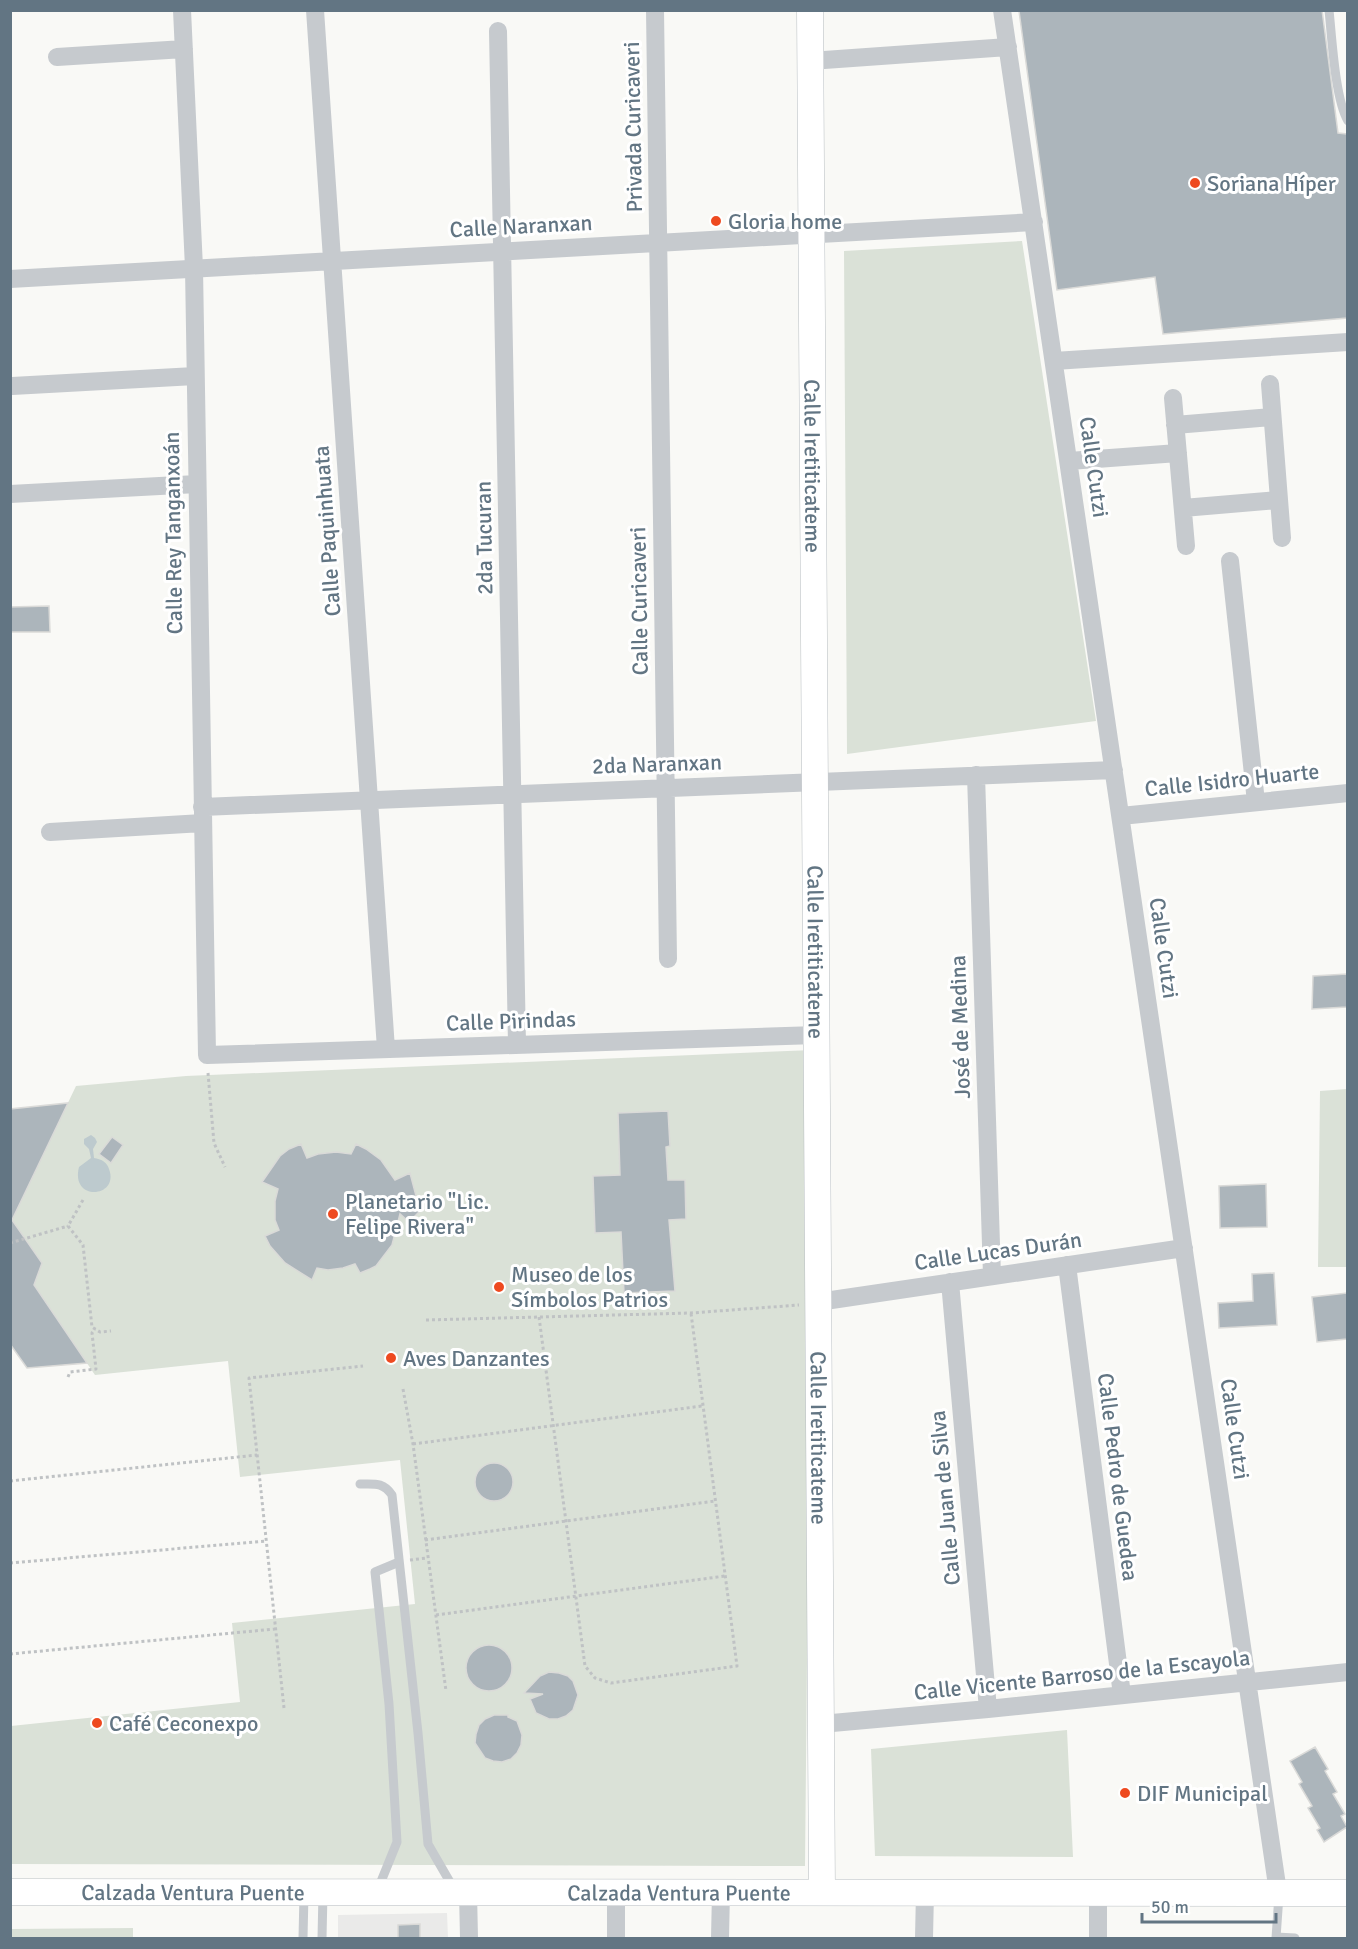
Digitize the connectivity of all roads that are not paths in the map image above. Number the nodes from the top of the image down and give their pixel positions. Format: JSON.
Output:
{"nodes":[{"id":1,"x":182,"y":10,"type":"edge"},
{"id":2,"x":315,"y":10,"type":"edge"},
{"id":3,"x":656,"y":10,"type":"edge"},
{"id":4,"x":810,"y":10,"type":"edge"},
{"id":5,"x":1002,"y":10,"type":"edge"},
{"id":6,"x":1329,"y":10,"type":"edge"},
{"id":7,"x":498,"y":31,"type":"dead end"},
{"id":8,"x":1008,"y":47,"type":"junction"},
{"id":9,"x":184,"y":50,"type":"junction"},
{"id":10,"x":57,"y":57,"type":"dead end"},
{"id":11,"x":810,"y":61,"type":"junction"},
{"id":12,"x":1347,"y":121,"type":"edge"},
{"id":13,"x":1034,"y":222,"type":"junction"},
{"id":14,"x":811,"y":233,"type":"junction"},
{"id":15,"x":658,"y":242,"type":"junction"},
{"id":16,"x":502,"y":251,"type":"junction"},
{"id":17,"x":332,"y":261,"type":"junction"},
{"id":18,"x":194,"y":268,"type":"junction"},
{"id":19,"x":10,"y":279,"type":"edge"},
{"id":20,"x":1347,"y":342,"type":"edge"},
{"id":21,"x":1054,"y":362,"type":"junction"},
{"id":22,"x":195,"y":376,"type":"junction"},
{"id":23,"x":1270,"y":384,"type":"dead end"},
{"id":24,"x":12,"y":386,"type":"edge"},
{"id":25,"x":1173,"y":398,"type":"dead end"},
{"id":26,"x":1272,"y":417,"type":"junction"},
{"id":27,"x":1175,"y":425,"type":"junction"},
{"id":28,"x":1178,"y":453,"type":"junction"},
{"id":29,"x":1069,"y":461,"type":"junction"},
{"id":30,"x":196,"y":484,"type":"junction"},
{"id":31,"x":10,"y":494,"type":"edge"},
{"id":32,"x":1279,"y":500,"type":"junction"},
{"id":33,"x":1183,"y":508,"type":"junction"},
{"id":34,"x":1282,"y":538,"type":"dead end"},
{"id":35,"x":1186,"y":546,"type":"dead end"},
{"id":36,"x":1230,"y":561,"type":"dead end"},
{"id":37,"x":1114,"y":770,"type":"junction"},
{"id":38,"x":976,"y":776,"type":"junction"},
{"id":39,"x":814,"y":782,"type":"junction"},
{"id":40,"x":666,"y":788,"type":"junction"},
{"id":41,"x":1347,"y":793,"type":"edge"},
{"id":42,"x":513,"y":795,"type":"junction"},
{"id":43,"x":369,"y":800,"type":"junction"},
{"id":44,"x":1256,"y":802,"type":"junction"},
{"id":45,"x":202,"y":815,"type":"junction"},
{"id":46,"x":1121,"y":816,"type":"junction"},
{"id":47,"x":50,"y":832,"type":"dead end"},
{"id":48,"x":668,"y":959,"type":"dead end"},
{"id":49,"x":816,"y":1035,"type":"junction"},
{"id":50,"x":517,"y":1045,"type":"junction"},
{"id":51,"x":386,"y":1049,"type":"junction"},
{"id":52,"x":207,"y":1055,"type":"joint"},
{"id":53,"x":1184,"y":1248,"type":"junction"},
{"id":54,"x":1067,"y":1265,"type":"junction"},
{"id":55,"x":992,"y":1276,"type":"junction"},
{"id":56,"x":950,"y":1282,"type":"junction"},
{"id":57,"x":818,"y":1302,"type":"junction"},
{"id":58,"x":360,"y":1484,"type":"dead end"},
{"id":59,"x":399,"y":1562,"type":"junction"},
{"id":60,"x":1347,"y":1672,"type":"edge"},
{"id":61,"x":1248,"y":1683,"type":"junction"},
{"id":62,"x":1122,"y":1695,"type":"junction"},
{"id":63,"x":988,"y":1709,"type":"junction"},
{"id":64,"x":821,"y":1724,"type":"junction"},
{"id":65,"x":10,"y":1892,"type":"edge"},
{"id":66,"x":313,"y":1892,"type":"junction"},
{"id":67,"x":373,"y":1892,"type":"junction"},
{"id":68,"x":464,"y":1892,"type":"junction"},
{"id":69,"x":616,"y":1892,"type":"junction"},
{"id":70,"x":722,"y":1892,"type":"junction"},
{"id":71,"x":822,"y":1892,"type":"junction"},
{"id":72,"x":925,"y":1892,"type":"junction"},
{"id":73,"x":1098,"y":1892,"type":"junction"},
{"id":74,"x":1278,"y":1892,"type":"junction"},
{"id":75,"x":1347,"y":1893,"type":"edge"},
{"id":76,"x":303,"y":1938,"type":"edge"},
{"id":77,"x":322,"y":1938,"type":"edge"},
{"id":78,"x":469,"y":1938,"type":"edge"},
{"id":79,"x":616,"y":1938,"type":"edge"},
{"id":80,"x":720,"y":1938,"type":"edge"},
{"id":81,"x":924,"y":1938,"type":"edge"},
{"id":82,"x":1098,"y":1938,"type":"edge"},
{"id":83,"x":1276,"y":1938,"type":"edge"},
{"id":84,"x":1295,"y":1938,"type":"edge"}],
"edges":[{"from":1,"to":9,"type":"street","name":"Calle Rey Tanganxoán"},
{"from":2,"to":17,"type":"street","name":"Calle Paquinhuata"},
{"from":3,"to":15,"type":"street","name":"Privada Curicaveri"},
{"from":4,"to":11,"type":"street","name":"Calle Iretiticateme"},
{"from":5,"to":8,"type":"street","name":"Calle Cutzi"},
{"from":6,"to":12,"type":"lane"},
{"from":7,"to":16,"type":"street","name":"2da Tucuran"},
{"from":8,"to":11,"type":"street"},
{"from":8,"to":13,"type":"street","name":"Calle Cutzi"},
{"from":9,"to":10,"type":"street"},
{"from":9,"to":18,"type":"street","name":"Calle Rey Tanganxoán"},
{"from":11,"to":14,"type":"street","name":"Calle Iretiticateme"},
{"from":13,"to":14,"type":"street","name":"Calle Naranxan"},
{"from":13,"to":21,"type":"street","name":"Calle Cutzi"},
{"from":14,"to":15,"type":"street","name":"Calle Naranxan"},
{"from":14,"to":39,"type":"street","name":"Calle Iretiticateme"},
{"from":15,"to":16,"type":"street","name":"Calle Naranxan"},
{"from":15,"to":40,"type":"street","name":"Calle Curicaveri"},
{"from":16,"to":17,"type":"street","name":"Calle Naranxan"},
{"from":16,"to":42,"type":"street","name":"2da Tucuran"},
{"from":17,"to":18,"type":"street","name":"Calle Naranxan"},
{"from":17,"to":43,"type":"street","name":"Calle Paquinhuata"},
{"from":18,"to":19,"type":"street","name":"Calle Naranxan"},
{"from":18,"to":22,"type":"street","name":"Calle Rey Tanganxoán"},
{"from":20,"to":21,"type":"street"},
{"from":21,"to":29,"type":"street","name":"Calle Cutzi"},
{"from":22,"to":24,"type":"street"},
{"from":22,"to":30,"type":"street","name":"Calle Rey Tanganxoán"},
{"from":23,"to":26,"type":"street"},
{"from":25,"to":27,"type":"street"},
{"from":26,"to":27,"type":"street"},
{"from":26,"to":32,"type":"street"},
{"from":27,"to":28,"type":"street"},
{"from":28,"to":29,"type":"street"},
{"from":28,"to":33,"type":"street"},
{"from":29,"to":37,"type":"street","name":"Calle Cutzi"},
{"from":30,"to":31,"type":"street"},
{"from":30,"to":45,"type":"street","name":"Calle Rey Tanganxoán"},
{"from":32,"to":33,"type":"street"},
{"from":32,"to":34,"type":"street"},
{"from":33,"to":35,"type":"street"},
{"from":36,"to":44,"type":"street"},
{"from":37,"to":38,"type":"street","name":"2da Naranxan"},
{"from":37,"to":46,"type":"street","name":"Calle Cutzi"},
{"from":38,"to":39,"type":"street","name":"2da Naranxan"},
{"from":38,"to":55,"type":"street","name":"José de Medina"},
{"from":39,"to":40,"type":"street","name":"2da Naranxan"},
{"from":39,"to":49,"type":"street","name":"Calle Iretiticateme"},
{"from":40,"to":42,"type":"street","name":"2da Naranxan"},
{"from":40,"to":48,"type":"street","name":"Calle Curicaveri"},
{"from":41,"to":44,"type":"street","name":"Calle Isidro Huarte"},
{"from":42,"to":43,"type":"street","name":"2da Naranxan"},
{"from":42,"to":50,"type":"street","name":"2da Tucuran"},
{"from":43,"to":45,"type":"street","name":"2da Naranxan"},
{"from":43,"to":51,"type":"street","name":"Calle Paquinhuata"},
{"from":44,"to":46,"type":"street","name":"Calle Isidro Huarte"},
{"from":45,"to":47,"type":"street","name":"2da Naranxan"},
{"from":45,"to":52,"type":"street","name":"Calle Rey Tanganxoán"},
{"from":46,"to":53,"type":"street","name":"Calle Cutzi"},
{"from":49,"to":50,"type":"street","name":"Calle Pirindas"},
{"from":49,"to":57,"type":"street","name":"Calle Iretiticateme"},
{"from":50,"to":51,"type":"street","name":"Calle Pirindas"},
{"from":51,"to":52,"type":"street","name":"Calle Pirindas"},
{"from":53,"to":54,"type":"street","name":"Calle Lucas Durán"},
{"from":53,"to":61,"type":"street","name":"Calle Cutzi"},
{"from":54,"to":55,"type":"street","name":"Calle Lucas Durán"},
{"from":54,"to":62,"type":"street","name":"Calle Pedro de Guedea"},
{"from":55,"to":56,"type":"street","name":"Calle Lucas Durán"},
{"from":56,"to":57,"type":"street","name":"Calle Lucas Durán"},
{"from":56,"to":63,"type":"street","name":"Calle Juan de Silva"},
{"from":57,"to":64,"type":"street","name":"Calle Iretiticateme"},
{"from":58,"to":59,"type":"lane"},
{"from":59,"to":67,"type":"lane"},
{"from":59,"to":68,"type":"lane"},
{"from":60,"to":61,"type":"street","name":"Calle Vicente Barroso de la Escayola"},
{"from":61,"to":62,"type":"street","name":"Calle Vicente Barroso de la Escayola"},
{"from":61,"to":74,"type":"street","name":"Calle Cutzi"},
{"from":62,"to":63,"type":"street","name":"Calle Vicente Barroso de la Escayola"},
{"from":63,"to":64,"type":"street","name":"Calle Vicente Barroso de la Escayola"},
{"from":64,"to":71,"type":"street","name":"Calle Iretiticateme"},
{"from":65,"to":66,"type":"street","name":"Calzada Ventura Puente"},
{"from":66,"to":67,"type":"street","name":"Calzada Ventura Puente"},
{"from":66,"to":76,"type":"lane"},
{"from":66,"to":77,"type":"lane"},
{"from":67,"to":68,"type":"street","name":"Calzada Ventura Puente"},
{"from":68,"to":69,"type":"street","name":"Calzada Ventura Puente"},
{"from":68,"to":78,"type":"street"},
{"from":69,"to":70,"type":"street","name":"Calzada Ventura Puente"},
{"from":69,"to":79,"type":"street"},
{"from":70,"to":71,"type":"street","name":"Calzada Ventura Puente"},
{"from":70,"to":80,"type":"street"},
{"from":71,"to":72,"type":"street","name":"Calzada Ventura Puente"},
{"from":72,"to":73,"type":"street","name":"Calzada Ventura Puente"},
{"from":72,"to":81,"type":"street"},
{"from":73,"to":74,"type":"street","name":"Calzada Ventura Puente"},
{"from":73,"to":82,"type":"street"},
{"from":74,"to":75,"type":"street","name":"Calzada Ventura Puente"},
{"from":74,"to":83,"type":"lane"},
{"from":83,"to":84,"type":"lane"}]}
